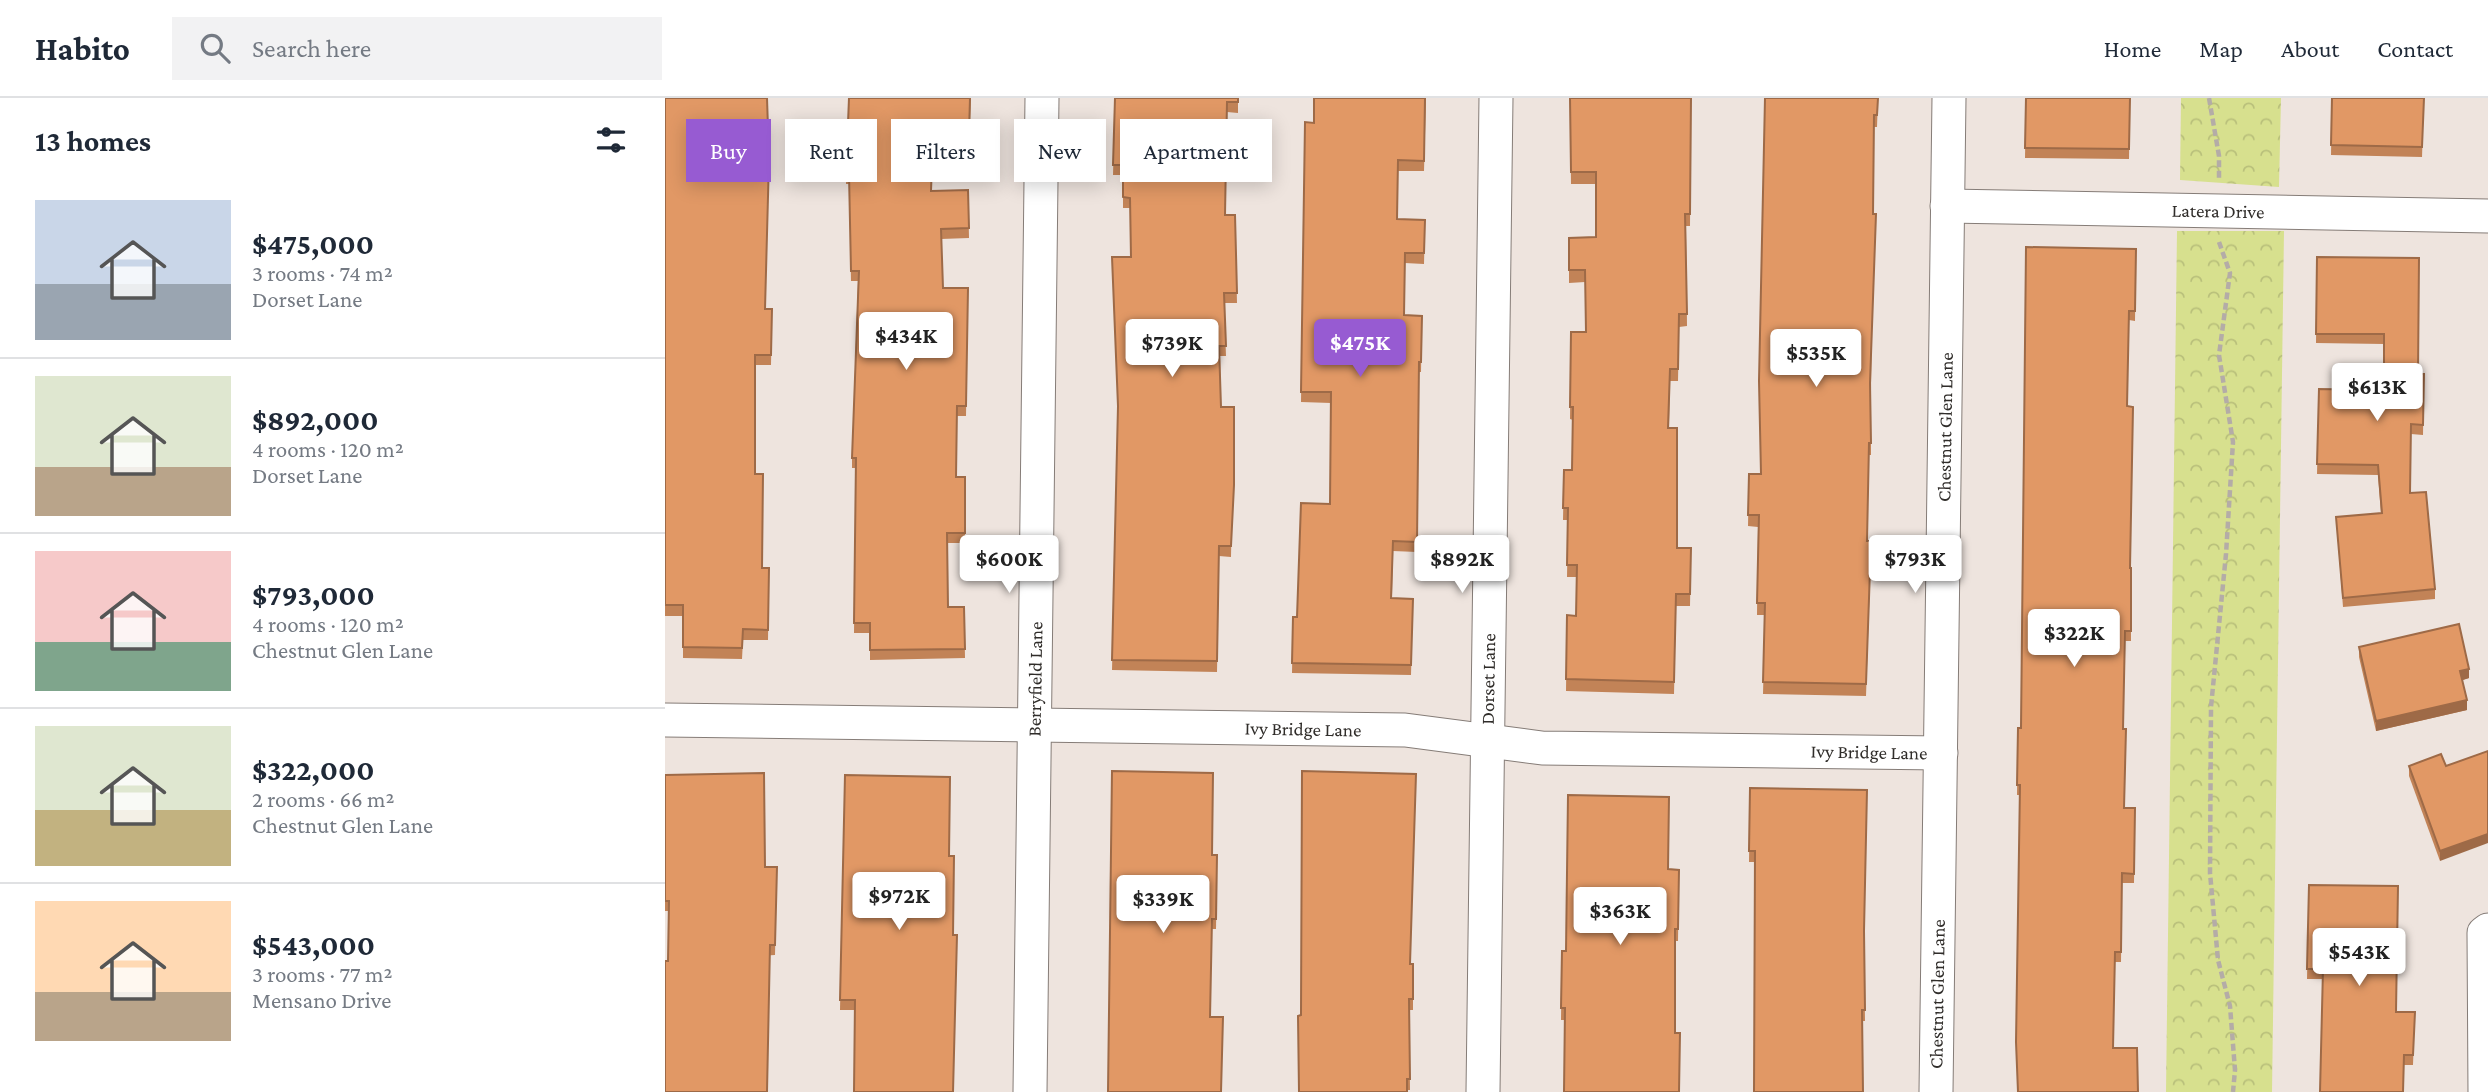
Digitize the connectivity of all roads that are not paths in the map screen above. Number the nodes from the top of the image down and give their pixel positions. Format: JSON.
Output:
{"nodes":[{"id":1,"x":1042,"y":98,"type":"edge"},
{"id":2,"x":1496,"y":98,"type":"edge"},
{"id":3,"x":1949,"y":98,"type":"edge"},
{"id":4,"x":1947,"y":206,"type":"junction"},
{"id":5,"x":2488,"y":216,"type":"edge"},
{"id":6,"x":665,"y":720,"type":"edge"},
{"id":7,"x":1034,"y":725,"type":"junction"},
{"id":8,"x":1487,"y":742,"type":"junction"},
{"id":9,"x":1941,"y":753,"type":"junction"},
{"id":10,"x":2488,"y":930,"type":"edge"},
{"id":11,"x":1030,"y":1092,"type":"edge"},
{"id":12,"x":1483,"y":1092,"type":"edge"},
{"id":13,"x":1936,"y":1092,"type":"edge"},
{"id":14,"x":2485,"y":1092,"type":"edge"}],
"edges":[{"from":1,"to":7,"type":"street","name":"Berryfield Lane"},
{"from":2,"to":8,"type":"street","name":"Dorset Lane"},
{"from":3,"to":4,"type":"street","name":"Chestnut Glen Lane"},
{"from":4,"to":5,"type":"street","name":"Latera Drive"},
{"from":4,"to":9,"type":"street","name":"Chestnut Glen Lane"},
{"from":6,"to":7,"type":"street","name":"Ivy Bridge Lane"},
{"from":7,"to":8,"type":"street","name":"Ivy Bridge Lane"},
{"from":7,"to":11,"type":"street","name":"Berryfield Lane"},
{"from":8,"to":9,"type":"street","name":"Ivy Bridge Lane"},
{"from":8,"to":12,"type":"street","name":"Dorset Lane"},
{"from":9,"to":13,"type":"street","name":"Chestnut Glen Lane"},
{"from":10,"to":14,"type":"street"}]}
